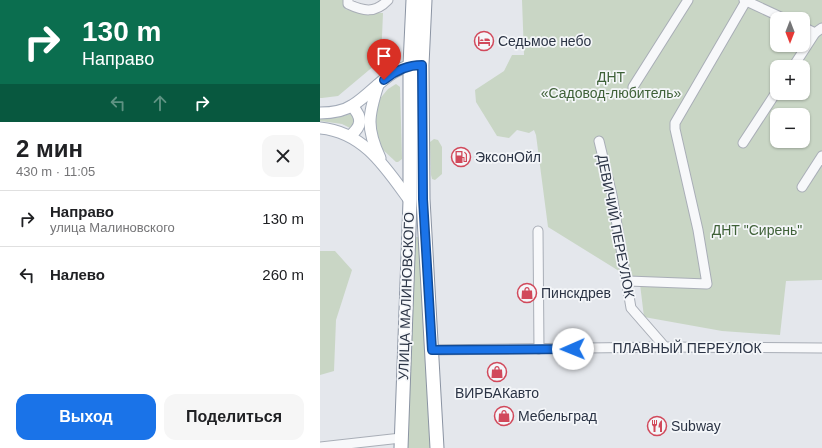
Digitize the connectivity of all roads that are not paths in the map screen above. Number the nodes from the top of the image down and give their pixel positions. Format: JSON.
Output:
{"nodes":[{"id":1,"x":388,"y":0,"type":"edge"},
{"id":2,"x":412,"y":0,"type":"edge"},
{"id":3,"x":425,"y":0,"type":"edge"},
{"id":4,"x":688,"y":0,"type":"edge"},
{"id":5,"x":745,"y":0,"type":"edge"},
{"id":6,"x":348,"y":2,"type":"edge"},
{"id":7,"x":770,"y":12,"type":"edge"},
{"id":8,"x":818,"y":30,"type":"edge"},
{"id":9,"x":798,"y":60,"type":"edge"},
{"id":10,"x":416,"y":65,"type":"junction"},
{"id":11,"x":378,"y":85,"type":"junction"},
{"id":12,"x":633,"y":87,"type":"dead end"},
{"id":13,"x":771,"y":100,"type":"edge"},
{"id":14,"x":352,"y":106,"type":"junction"},
{"id":15,"x":320,"y":113,"type":"edge"},
{"id":16,"x":320,"y":128,"type":"edge"},
{"id":17,"x":350,"y":136,"type":"junction"},
{"id":18,"x":599,"y":141,"type":"dead end"},
{"id":19,"x":743,"y":143,"type":"dead end"},
{"id":20,"x":822,"y":156,"type":"edge"},
{"id":21,"x":382,"y":162,"type":"junction"},
{"id":22,"x":802,"y":187,"type":"dead end"},
{"id":23,"x":410,"y":201,"type":"junction"},
{"id":24,"x":538,"y":231,"type":"dead end"},
{"id":25,"x":628,"y":281,"type":"junction"},
{"id":26,"x":665,"y":348,"type":"junction"},
{"id":27,"x":822,"y":348,"type":"edge"},
{"id":28,"x":539,"y":349,"type":"junction"},
{"id":29,"x":432,"y":350,"type":"junction"},
{"id":30,"x":401,"y":443,"type":"edge"},
{"id":31,"x":320,"y":447,"type":"edge"},
{"id":32,"x":437,"y":448,"type":"edge"}],
"edges":[{"from":1,"to":6,"type":"street"},
{"from":2,"to":10,"type":"highway","name":"УЛИЦА МАЛИНОВСКОГО"},
{"from":3,"to":10,"type":"highway","name":"УЛИЦА МАЛИНОВСКОГО"},
{"from":4,"to":12,"type":"street"},
{"from":5,"to":7,"type":"street"},
{"from":5,"to":25,"type":"street"},
{"from":8,"to":9,"type":"street"},
{"from":10,"to":11,"type":"main road"},
{"from":10,"to":23,"type":"highway","name":"УЛИЦА МАЛИНОВСКОГО"},
{"from":10,"to":29,"type":"highway","name":"УЛИЦА МАЛИНОВСКОГО"},
{"from":11,"to":14,"type":"main road"},
{"from":11,"to":21,"type":"main road"},
{"from":13,"to":19,"type":"street"},
{"from":14,"to":15,"type":"main road"},
{"from":14,"to":17,"type":"main road"},
{"from":16,"to":17,"type":"main road"},
{"from":17,"to":21,"type":"main road"},
{"from":18,"to":25,"type":"street","name":"ДЕВИЧИЙ ПЕРЕУЛОК"},
{"from":20,"to":22,"type":"street"},
{"from":21,"to":23,"type":"main road"},
{"from":23,"to":30,"type":"highway","name":"УЛИЦА МАЛИНОВСКОГО"},
{"from":24,"to":28,"type":"street"},
{"from":25,"to":26,"type":"street","name":"ДЕВИЧИЙ ПЕРЕУЛОК"},
{"from":26,"to":27,"type":"street","name":"ПЛАВНЫЙ ПЕРЕУЛОК"},
{"from":26,"to":28,"type":"street","name":"ПЛАВНЫЙ ПЕРЕУЛОК"},
{"from":28,"to":29,"type":"street","name":"ПЛАВНЫЙ ПЕРЕУЛОК"},
{"from":29,"to":32,"type":"highway","name":"УЛИЦА МАЛИНОВСКОГО"},
{"from":30,"to":31,"type":"street"}]}
